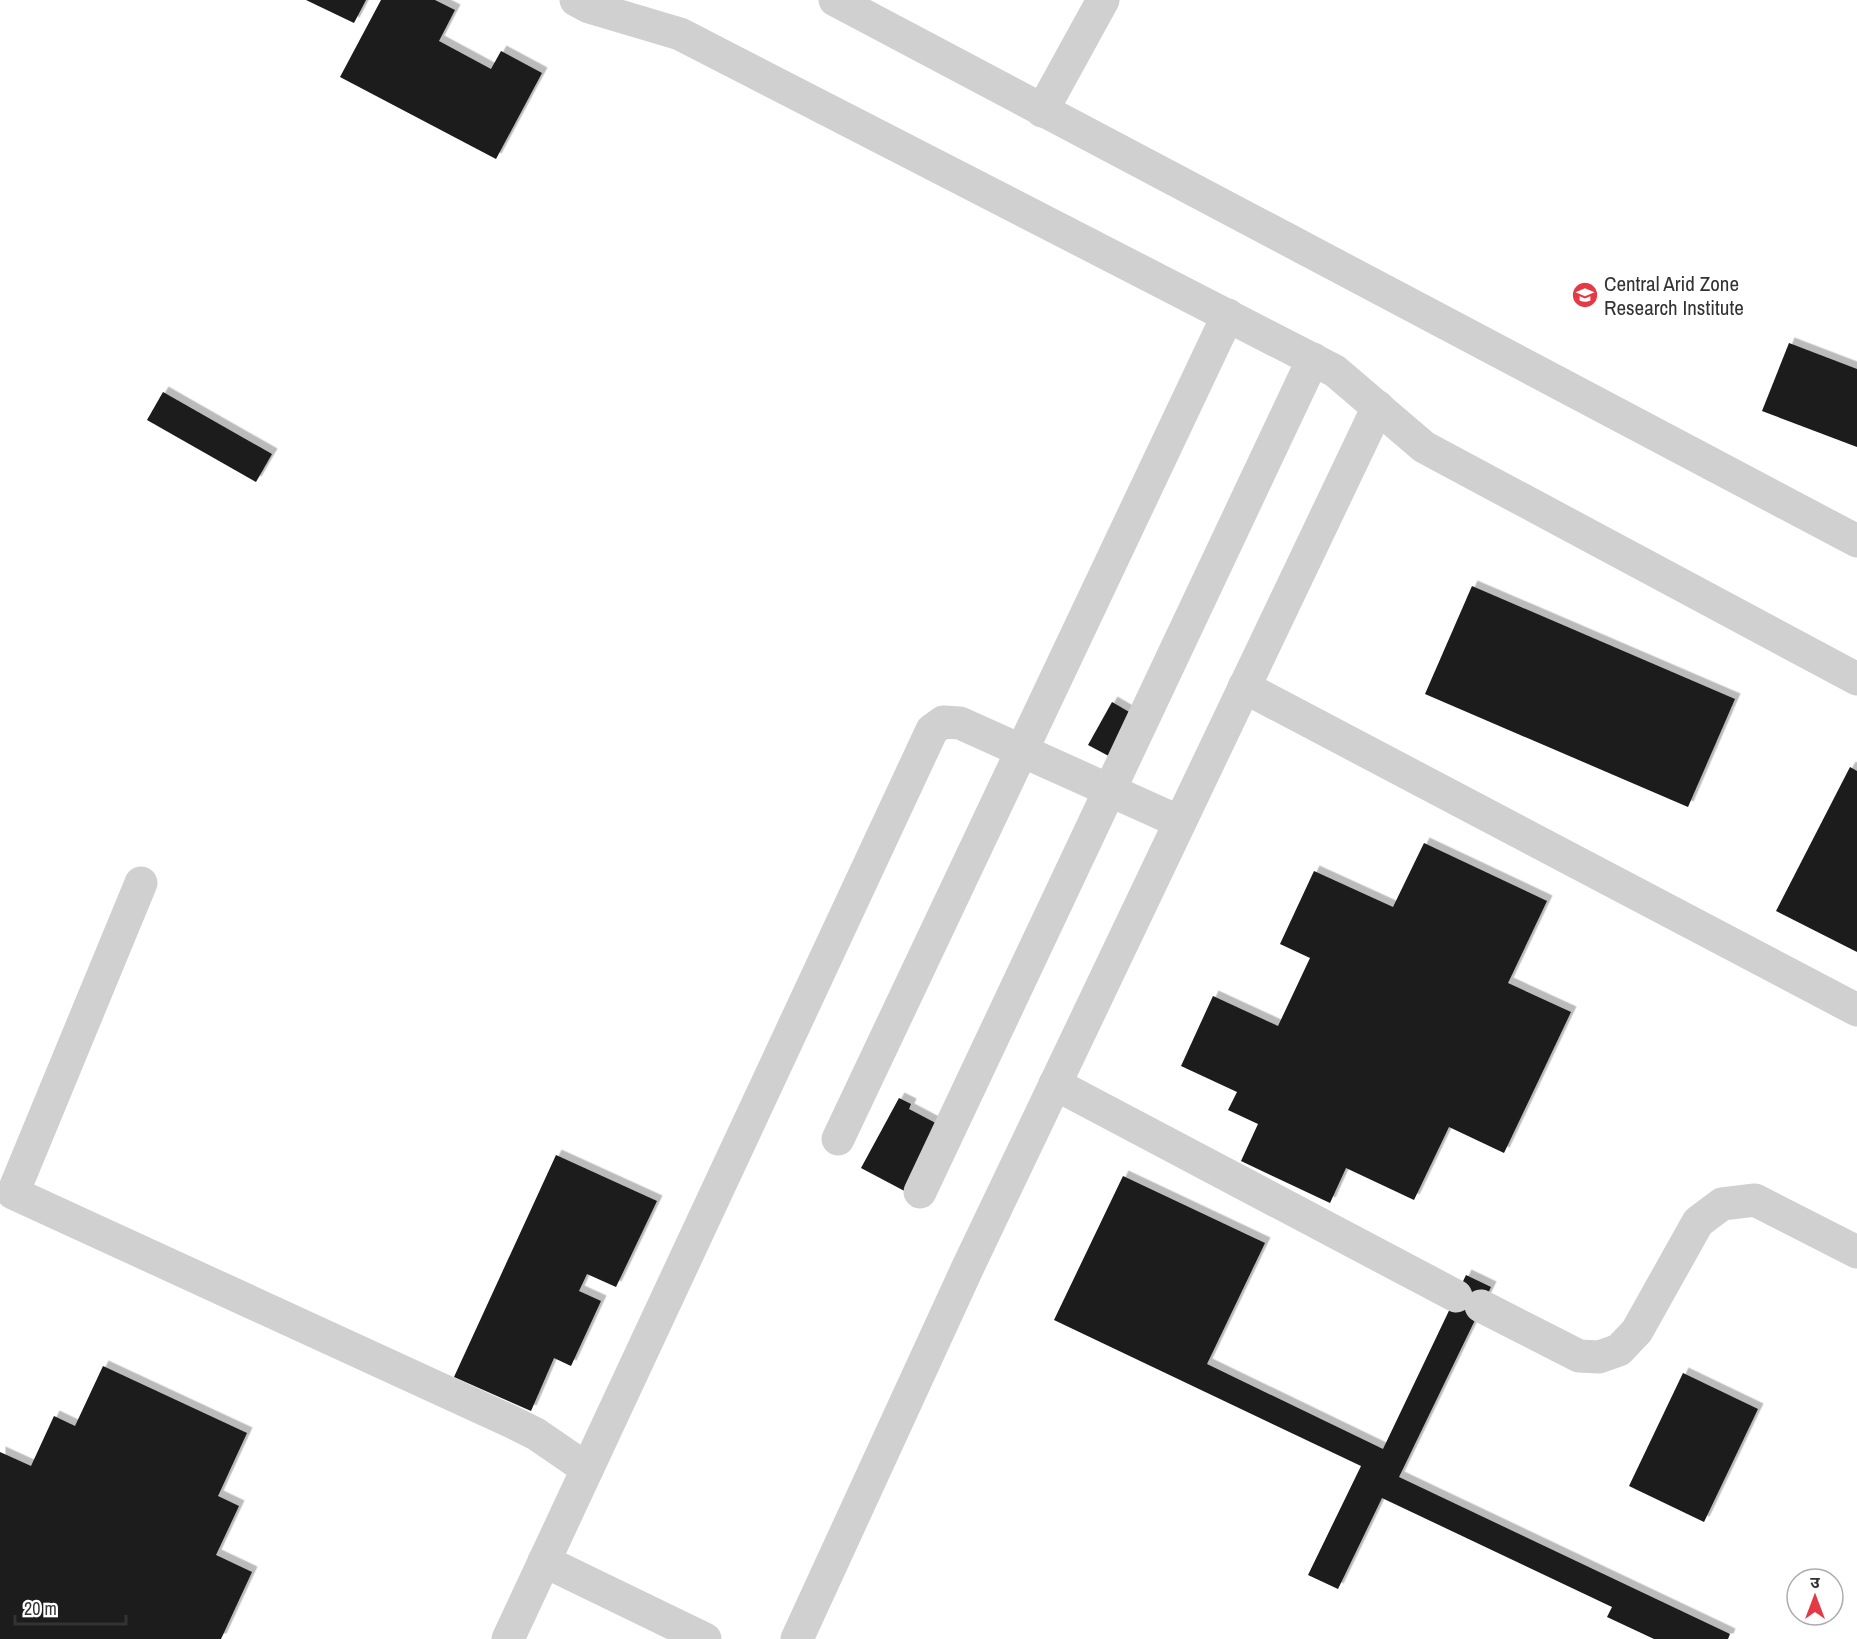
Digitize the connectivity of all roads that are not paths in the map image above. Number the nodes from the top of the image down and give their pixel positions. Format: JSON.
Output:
{"nodes":[{"id":1,"x":576,"y":0,"type":"edge"},
{"id":2,"x":835,"y":0,"type":"edge"},
{"id":3,"x":1103,"y":0,"type":"edge"},
{"id":4,"x":1042,"y":111,"type":"junction"},
{"id":5,"x":1228,"y":315,"type":"junction"},
{"id":6,"x":1313,"y":359,"type":"junction"},
{"id":7,"x":1378,"y":407,"type":"junction"},
{"id":8,"x":1857,"y":541,"type":"edge"},
{"id":9,"x":1857,"y":679,"type":"edge"},
{"id":10,"x":1244,"y":687,"type":"junction"},
{"id":11,"x":1022,"y":752,"type":"junction"},
{"id":12,"x":1111,"y":791,"type":"junction"},
{"id":13,"x":1180,"y":822,"type":"junction"},
{"id":14,"x":141,"y":883,"type":"dead end"},
{"id":15,"x":1857,"y":1010,"type":"edge"},
{"id":16,"x":1055,"y":1083,"type":"junction"},
{"id":17,"x":838,"y":1139,"type":"dead end"},
{"id":18,"x":920,"y":1192,"type":"dead end"},
{"id":19,"x":1857,"y":1252,"type":"edge"},
{"id":20,"x":587,"y":1469,"type":"junction"},
{"id":21,"x":544,"y":1562,"type":"junction"},
{"id":22,"x":508,"y":1639,"type":"edge"},
{"id":23,"x":705,"y":1639,"type":"edge"},
{"id":24,"x":797,"y":1639,"type":"edge"}],
"edges":[{"from":1,"to":5,"type":"street"},
{"from":2,"to":4,"type":"street"},
{"from":3,"to":4,"type":"street"},
{"from":4,"to":8,"type":"street"},
{"from":5,"to":6,"type":"street"},
{"from":5,"to":11,"type":"street"},
{"from":6,"to":7,"type":"street"},
{"from":6,"to":12,"type":"street"},
{"from":7,"to":9,"type":"street"},
{"from":7,"to":10,"type":"street"},
{"from":10,"to":13,"type":"street"},
{"from":10,"to":15,"type":"street"},
{"from":11,"to":12,"type":"street"},
{"from":11,"to":17,"type":"street"},
{"from":11,"to":20,"type":"street"},
{"from":12,"to":13,"type":"street"},
{"from":12,"to":18,"type":"street"},
{"from":13,"to":16,"type":"street"},
{"from":14,"to":20,"type":"street"},
{"from":16,"to":19,"type":"street"},
{"from":16,"to":24,"type":"street"},
{"from":20,"to":21,"type":"street"},
{"from":21,"to":22,"type":"street"},
{"from":21,"to":23,"type":"street"}]}
